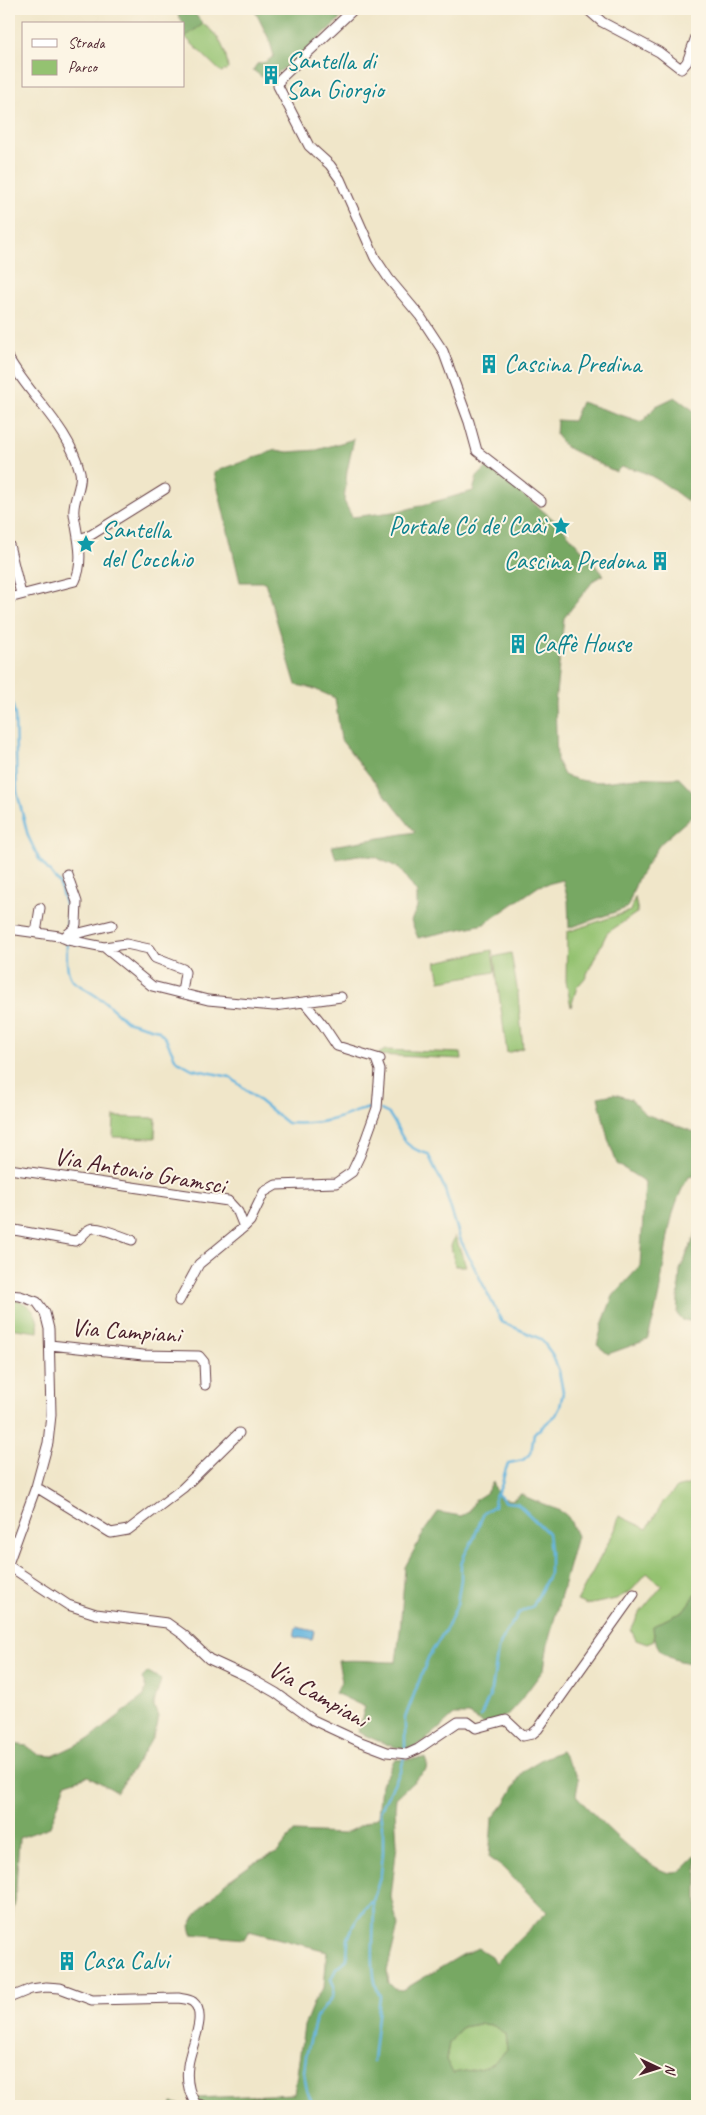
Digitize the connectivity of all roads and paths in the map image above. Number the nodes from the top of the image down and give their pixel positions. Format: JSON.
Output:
{"nodes":[{"id":1,"x":354,"y":9,"type":"edge"},
{"id":2,"x":587,"y":9,"type":"edge"},
{"id":3,"x":697,"y":34,"type":"edge"},
{"id":4,"x":9,"y":359,"type":"edge"},
{"id":5,"x":165,"y":489,"type":"dead end"},
{"id":6,"x":541,"y":501,"type":"dead end"},
{"id":7,"x":79,"y":540,"type":"junction"},
{"id":8,"x":9,"y":545,"type":"edge"},
{"id":9,"x":20,"y":594,"type":"junction"},
{"id":10,"x":9,"y":598,"type":"edge"},
{"id":11,"x":66,"y":874,"type":"dead end"},
{"id":12,"x":40,"y":908,"type":"dead end"},
{"id":13,"x":112,"y":925,"type":"dead end"},
{"id":14,"x":9,"y":929,"type":"edge"},
{"id":15,"x":36,"y":933,"type":"junction"},
{"id":16,"x":65,"y":937,"type":"junction"},
{"id":17,"x":104,"y":947,"type":"junction"},
{"id":18,"x":182,"y":994,"type":"junction"},
{"id":19,"x":341,"y":997,"type":"dead end"},
{"id":20,"x":304,"y":1002,"type":"junction"},
{"id":21,"x":9,"y":1168,"type":"edge"},
{"id":22,"x":244,"y":1226,"type":"junction"},
{"id":23,"x":9,"y":1229,"type":"edge"},
{"id":24,"x":132,"y":1240,"type":"dead end"},
{"id":25,"x":9,"y":1295,"type":"edge"},
{"id":26,"x":179,"y":1301,"type":"dead end"},
{"id":27,"x":50,"y":1345,"type":"junction"},
{"id":28,"x":205,"y":1385,"type":"dead end"},
{"id":29,"x":238,"y":1433,"type":"dead end"},
{"id":30,"x":36,"y":1487,"type":"junction"},
{"id":31,"x":9,"y":1561,"type":"edge"},
{"id":32,"x":9,"y":1566,"type":"edge"},
{"id":33,"x":634,"y":1594,"type":"dead end"},
{"id":34,"x":9,"y":1998,"type":"edge"},
{"id":35,"x":204,"y":2106,"type":"edge"}],
"edges":[{"from":1,"to":6,"type":"street"},
{"from":2,"to":3,"type":"street"},
{"from":4,"to":7,"type":"street"},
{"from":5,"to":7,"type":"street"},
{"from":7,"to":9,"type":"street"},
{"from":8,"to":9,"type":"street"},
{"from":9,"to":10,"type":"street"},
{"from":11,"to":16,"type":"street"},
{"from":12,"to":15,"type":"street"},
{"from":13,"to":16,"type":"street"},
{"from":14,"to":15,"type":"street"},
{"from":15,"to":16,"type":"street"},
{"from":16,"to":17,"type":"street"},
{"from":17,"to":18,"type":"street"},
{"from":17,"to":18,"type":"street"},
{"from":18,"to":20,"type":"street"},
{"from":19,"to":20,"type":"street"},
{"from":20,"to":22,"type":"street"},
{"from":21,"to":22,"type":"street","name":"Via Antonio Gramsci"},
{"from":22,"to":26,"type":"street","name":"Via Antonio Gramsci"},
{"from":23,"to":24,"type":"street"},
{"from":25,"to":27,"type":"street","name":"Via Campiani"},
{"from":27,"to":28,"type":"street","name":"Via Campiani"},
{"from":27,"to":30,"type":"street","name":"Via Campiani"},
{"from":29,"to":30,"type":"street"},
{"from":30,"to":31,"type":"street","name":"Via Campiani"},
{"from":32,"to":33,"type":"street","name":"Via Campiani"},
{"from":34,"to":35,"type":"street"}]}
